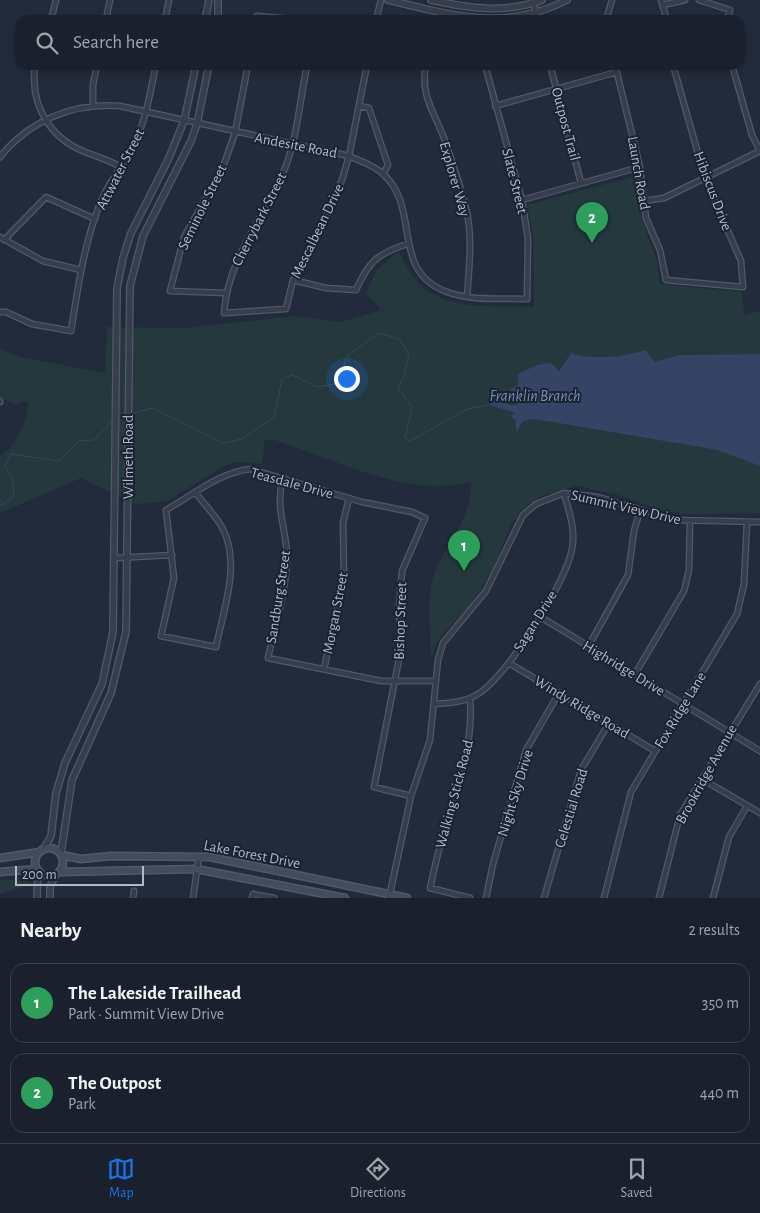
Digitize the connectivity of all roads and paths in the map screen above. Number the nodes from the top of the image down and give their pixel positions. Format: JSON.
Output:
{"nodes":[{"id":1,"x":56,"y":0,"type":"edge"},
{"id":2,"x":110,"y":0,"type":"edge"},
{"id":3,"x":168,"y":0,"type":"edge"},
{"id":4,"x":209,"y":0,"type":"edge"},
{"id":5,"x":218,"y":0,"type":"edge"},
{"id":6,"x":381,"y":0,"type":"edge"},
{"id":7,"x":388,"y":0,"type":"edge"},
{"id":8,"x":431,"y":0,"type":"edge"},
{"id":9,"x":542,"y":0,"type":"edge"},
{"id":10,"x":567,"y":0,"type":"edge"},
{"id":11,"x":612,"y":0,"type":"edge"},
{"id":12,"x":685,"y":0,"type":"edge"},
{"id":13,"x":700,"y":0,"type":"edge"},
{"id":14,"x":533,"y":2,"type":"edge"},
{"id":15,"x":662,"y":3,"type":"edge"},
{"id":16,"x":52,"y":15,"type":"edge"},
{"id":17,"x":107,"y":15,"type":"edge"},
{"id":18,"x":166,"y":15,"type":"edge"},
{"id":19,"x":206,"y":15,"type":"edge"},
{"id":20,"x":218,"y":15,"type":"edge"},
{"id":21,"x":377,"y":15,"type":"edge"},
{"id":22,"x":460,"y":15,"type":"edge"},
{"id":23,"x":536,"y":15,"type":"edge"},
{"id":24,"x":541,"y":15,"type":"edge"},
{"id":25,"x":608,"y":15,"type":"edge"},
{"id":26,"x":666,"y":15,"type":"edge"},
{"id":27,"x":728,"y":15,"type":"edge"},
{"id":28,"x":35,"y":70,"type":"edge"},
{"id":29,"x":96,"y":70,"type":"edge"},
{"id":30,"x":155,"y":70,"type":"edge"},
{"id":31,"x":195,"y":70,"type":"edge"},
{"id":32,"x":207,"y":70,"type":"edge"},
{"id":33,"x":247,"y":70,"type":"edge"},
{"id":34,"x":306,"y":70,"type":"edge"},
{"id":35,"x":366,"y":70,"type":"edge"},
{"id":36,"x":426,"y":70,"type":"edge"},
{"id":37,"x":486,"y":70,"type":"edge"},
{"id":38,"x":551,"y":70,"type":"edge"},
{"id":39,"x":675,"y":70,"type":"edge"},
{"id":40,"x":733,"y":70,"type":"edge"},
{"id":41,"x":617,"y":72,"type":"joint"},
{"id":42,"x":557,"y":89,"type":"junction"},
{"id":43,"x":93,"y":105,"type":"junction"},
{"id":44,"x":359,"y":106,"type":"junction"},
{"id":45,"x":495,"y":106,"type":"junction"},
{"id":46,"x":146,"y":113,"type":"junction"},
{"id":47,"x":45,"y":120,"type":"junction"},
{"id":48,"x":184,"y":121,"type":"junction"},
{"id":49,"x":197,"y":124,"type":"junction"},
{"id":50,"x":235,"y":133,"type":"junction"},
{"id":51,"x":292,"y":144,"type":"junction"},
{"id":52,"x":0,"y":146,"type":"edge"},
{"id":53,"x":5,"y":150,"type":"junction"},
{"id":54,"x":760,"y":151,"type":"edge"},
{"id":55,"x":349,"y":156,"type":"junction"},
{"id":56,"x":0,"y":157,"type":"edge"},
{"id":57,"x":121,"y":167,"type":"junction"},
{"id":58,"x":640,"y":167,"type":"junction"},
{"id":59,"x":383,"y":174,"type":"junction"},
{"id":60,"x":705,"y":178,"type":"junction"},
{"id":61,"x":581,"y":184,"type":"junction"},
{"id":62,"x":522,"y":200,"type":"junction"},
{"id":63,"x":644,"y":201,"type":"junction"},
{"id":64,"x":95,"y":219,"type":"junction"},
{"id":65,"x":2,"y":239,"type":"edge"},
{"id":66,"x":407,"y":244,"type":"junction"},
{"id":67,"x":81,"y":270,"type":"junction"},
{"id":68,"x":293,"y":280,"type":"junction"},
{"id":69,"x":666,"y":280,"type":"joint"},
{"id":70,"x":226,"y":293,"type":"junction"},
{"id":71,"x":467,"y":297,"type":"junction"},
{"id":72,"x":527,"y":299,"type":"joint"},
{"id":73,"x":0,"y":312,"type":"edge"},
{"id":74,"x":224,"y":313,"type":"joint"},
{"id":75,"x":284,"y":477,"type":"junction"},
{"id":76,"x":195,"y":492,"type":"junction"},
{"id":77,"x":564,"y":493,"type":"junction"},
{"id":78,"x":349,"y":498,"type":"junction"},
{"id":79,"x":640,"y":511,"type":"junction"},
{"id":80,"x":425,"y":518,"type":"joint"},
{"id":81,"x":690,"y":521,"type":"junction"},
{"id":82,"x":747,"y":522,"type":"junction"},
{"id":83,"x":760,"y":522,"type":"edge"},
{"id":84,"x":172,"y":555,"type":"junction"},
{"id":85,"x":114,"y":558,"type":"junction"},
{"id":86,"x":128,"y":558,"type":"junction"},
{"id":87,"x":539,"y":616,"type":"junction"},
{"id":88,"x":588,"y":647,"type":"junction"},
{"id":89,"x":509,"y":663,"type":"junction"},
{"id":90,"x":324,"y":669,"type":"junction"},
{"id":91,"x":635,"y":674,"type":"junction"},
{"id":92,"x":436,"y":680,"type":"junction"},
{"id":93,"x":396,"y":681,"type":"junction"},
{"id":94,"x":760,"y":684,"type":"edge"},
{"id":95,"x":559,"y":693,"type":"junction"},
{"id":96,"x":470,"y":698,"type":"junction"},
{"id":97,"x":434,"y":704,"type":"junction"},
{"id":98,"x":683,"y":704,"type":"junction"},
{"id":99,"x":609,"y":724,"type":"junction"},
{"id":100,"x":729,"y":732,"type":"junction"},
{"id":101,"x":655,"y":751,"type":"junction"},
{"id":102,"x":760,"y":751,"type":"edge"},
{"id":103,"x":702,"y":779,"type":"junction"},
{"id":104,"x":411,"y":796,"type":"junction"},
{"id":105,"x":747,"y":806,"type":"junction"},
{"id":106,"x":760,"y":813,"type":"edge"},
{"id":107,"x":41,"y":851,"type":"junction"},
{"id":108,"x":61,"y":854,"type":"junction"},
{"id":109,"x":199,"y":856,"type":"junction"},
{"id":110,"x":0,"y":858,"type":"edge"},
{"id":111,"x":196,"y":869,"type":"junction"},
{"id":112,"x":37,"y":870,"type":"junction"},
{"id":113,"x":0,"y":872,"type":"edge"},
{"id":114,"x":58,"y":873,"type":"junction"},
{"id":115,"x":134,"y":891,"type":"dead end"},
{"id":116,"x":253,"y":896,"type":"edge"},
{"id":117,"x":390,"y":896,"type":"edge"},
{"id":118,"x":38,"y":898,"type":"edge"},
{"id":119,"x":50,"y":898,"type":"edge"},
{"id":120,"x":133,"y":898,"type":"edge"},
{"id":121,"x":193,"y":898,"type":"edge"},
{"id":122,"x":274,"y":898,"type":"edge"},
{"id":123,"x":345,"y":898,"type":"edge"},
{"id":124,"x":407,"y":898,"type":"edge"},
{"id":125,"x":470,"y":898,"type":"edge"},
{"id":126,"x":486,"y":898,"type":"edge"},
{"id":127,"x":544,"y":898,"type":"edge"},
{"id":128,"x":604,"y":898,"type":"edge"},
{"id":129,"x":659,"y":898,"type":"edge"},
{"id":130,"x":713,"y":898,"type":"edge"}],
"edges":[{"from":1,"to":16,"type":"street"},
{"from":2,"to":17,"type":"street"},
{"from":3,"to":18,"type":"street"},
{"from":4,"to":19,"type":"street"},
{"from":5,"to":20,"type":"street"},
{"from":6,"to":21,"type":"street"},
{"from":7,"to":22,"type":"street"},
{"from":8,"to":14,"type":"street"},
{"from":9,"to":14,"type":"street"},
{"from":10,"to":24,"type":"street"},
{"from":11,"to":25,"type":"street"},
{"from":12,"to":15,"type":"street"},
{"from":13,"to":27,"type":"street"},
{"from":14,"to":23,"type":"street"},
{"from":15,"to":26,"type":"street"},
{"from":28,"to":47,"type":"street"},
{"from":29,"to":43,"type":"street"},
{"from":30,"to":46,"type":"street","name":"Attwater Street"},
{"from":31,"to":48,"type":"street","name":"Wilmeth Road"},
{"from":32,"to":49,"type":"street","name":"Wilmeth Road"},
{"from":33,"to":50,"type":"street","name":"Seminole Street"},
{"from":34,"to":51,"type":"street","name":"Cherrybark Street"},
{"from":35,"to":44,"type":"street","name":"Mescalbean Drive"},
{"from":36,"to":71,"type":"street","name":"Explorer Way"},
{"from":37,"to":45,"type":"street","name":"Slate Street"},
{"from":38,"to":42,"type":"street","name":"Outpost Trail"},
{"from":39,"to":60,"type":"street","name":"Hibiscus Drive"},
{"from":40,"to":54,"type":"street"},
{"from":41,"to":42,"type":"street"},
{"from":41,"to":58,"type":"street","name":"Launch Road"},
{"from":42,"to":45,"type":"street"},
{"from":42,"to":61,"type":"street","name":"Outpost Trail"},
{"from":43,"to":46,"type":"street","name":"Andesite Road"},
{"from":43,"to":47,"type":"street","name":"Andesite Road"},
{"from":44,"to":55,"type":"street","name":"Mescalbean Drive"},
{"from":44,"to":59,"type":"street"},
{"from":45,"to":62,"type":"street","name":"Slate Street"},
{"from":46,"to":48,"type":"street","name":"Andesite Road"},
{"from":46,"to":57,"type":"street","name":"Attwater Street"},
{"from":47,"to":53,"type":"street","name":"Andesite Road"},
{"from":47,"to":57,"type":"street"},
{"from":48,"to":49,"type":"street","name":"Andesite Road"},
{"from":48,"to":85,"type":"street","name":"Wilmeth Road"},
{"from":49,"to":50,"type":"street","name":"Andesite Road"},
{"from":49,"to":86,"type":"street","name":"Wilmeth Road"},
{"from":50,"to":51,"type":"street","name":"Andesite Road"},
{"from":50,"to":70,"type":"street","name":"Seminole Street"},
{"from":51,"to":55,"type":"street","name":"Andesite Road"},
{"from":51,"to":70,"type":"street","name":"Cherrybark Street"},
{"from":52,"to":53,"type":"street"},
{"from":53,"to":56,"type":"street","name":"Andesite Road"},
{"from":54,"to":60,"type":"street"},
{"from":55,"to":59,"type":"street","name":"Andesite Road"},
{"from":55,"to":68,"type":"street","name":"Mescalbean Drive"},
{"from":57,"to":64,"type":"street","name":"Attwater Street"},
{"from":58,"to":61,"type":"street"},
{"from":58,"to":63,"type":"street","name":"Launch Road"},
{"from":59,"to":66,"type":"street","name":"Andesite Road"},
{"from":60,"to":63,"type":"street"},
{"from":60,"to":69,"type":"street","name":"Hibiscus Drive"},
{"from":61,"to":62,"type":"street"},
{"from":62,"to":72,"type":"street","name":"Slate Street"},
{"from":63,"to":69,"type":"street","name":"Launch Road"},
{"from":64,"to":65,"type":"street"},
{"from":64,"to":67,"type":"street","name":"Attwater Street"},
{"from":65,"to":67,"type":"street"},
{"from":66,"to":68,"type":"street"},
{"from":66,"to":71,"type":"street","name":"Andesite Road"},
{"from":67,"to":73,"type":"street","name":"Attwater Street"},
{"from":68,"to":74,"type":"street","name":"Mescalbean Drive"},
{"from":70,"to":74,"type":"street","name":"Cherrybark Street"},
{"from":71,"to":72,"type":"street","name":"Andesite Road"},
{"from":75,"to":76,"type":"street","name":"Teasdale Drive"},
{"from":75,"to":78,"type":"street","name":"Teasdale Drive"},
{"from":75,"to":90,"type":"street","name":"Sandburg Street"},
{"from":76,"to":84,"type":"street","name":"Teasdale Drive"},
{"from":76,"to":84,"type":"street"},
{"from":77,"to":79,"type":"street","name":"Summit View Drive"},
{"from":77,"to":87,"type":"street","name":"Sagan Drive"},
{"from":77,"to":92,"type":"street","name":"Summit View Drive"},
{"from":78,"to":80,"type":"street","name":"Teasdale Drive"},
{"from":78,"to":90,"type":"street","name":"Morgan Street"},
{"from":79,"to":81,"type":"street","name":"Summit View Drive"},
{"from":79,"to":88,"type":"street"},
{"from":80,"to":93,"type":"street","name":"Bishop Street"},
{"from":81,"to":82,"type":"street","name":"Summit View Drive"},
{"from":81,"to":91,"type":"street"},
{"from":82,"to":83,"type":"street","name":"Summit View Drive"},
{"from":82,"to":98,"type":"street","name":"Fox Ridge Lane"},
{"from":84,"to":86,"type":"street"},
{"from":85,"to":86,"type":"street"},
{"from":85,"to":107,"type":"street","name":"Wilmeth Road"},
{"from":86,"to":108,"type":"street","name":"Wilmeth Road"},
{"from":87,"to":88,"type":"street","name":"Highridge Drive"},
{"from":87,"to":89,"type":"street","name":"Sagan Drive"},
{"from":88,"to":91,"type":"street","name":"Highridge Drive"},
{"from":89,"to":95,"type":"street","name":"Windy Ridge Road"},
{"from":89,"to":96,"type":"street","name":"Sagan Drive"},
{"from":90,"to":93,"type":"street"},
{"from":91,"to":98,"type":"street","name":"Highridge Drive"},
{"from":92,"to":93,"type":"street"},
{"from":92,"to":97,"type":"street","name":"Summit View Drive"},
{"from":93,"to":104,"type":"street","name":"Bishop Street"},
{"from":94,"to":100,"type":"street","name":"Brookridge Avenue"},
{"from":95,"to":99,"type":"street","name":"Windy Ridge Road"},
{"from":95,"to":126,"type":"street","name":"Night Sky Drive"},
{"from":96,"to":97,"type":"street","name":"Sagan Drive"},
{"from":96,"to":125,"type":"street","name":"Walking Stick Road"},
{"from":97,"to":104,"type":"street","name":"Summit View Drive"},
{"from":98,"to":100,"type":"street","name":"Highridge Drive"},
{"from":98,"to":101,"type":"street","name":"Fox Ridge Lane"},
{"from":99,"to":101,"type":"street","name":"Windy Ridge Road"},
{"from":99,"to":127,"type":"street","name":"Celestial Road"},
{"from":100,"to":102,"type":"street","name":"Highridge Drive"},
{"from":100,"to":103,"type":"street","name":"Brookridge Avenue"},
{"from":101,"to":128,"type":"street","name":"Fox Ridge Lane"},
{"from":103,"to":105,"type":"street"},
{"from":103,"to":129,"type":"street","name":"Brookridge Avenue"},
{"from":104,"to":117,"type":"street","name":"Summit View Drive"},
{"from":105,"to":106,"type":"street"},
{"from":105,"to":130,"type":"street"},
{"from":107,"to":108,"type":"main road"},
{"from":107,"to":110,"type":"main road"},
{"from":107,"to":112,"type":"main road"},
{"from":108,"to":109,"type":"main road","name":"Lake Forest Drive"},
{"from":108,"to":114,"type":"main road"},
{"from":109,"to":111,"type":"street"},
{"from":109,"to":117,"type":"main road","name":"Lake Forest Drive"},
{"from":111,"to":114,"type":"main road","name":"Lake Forest Drive"},
{"from":111,"to":121,"type":"street"},
{"from":111,"to":123,"type":"main road","name":"Lake Forest Drive"},
{"from":112,"to":113,"type":"main road"},
{"from":112,"to":114,"type":"main road"},
{"from":112,"to":118,"type":"street"},
{"from":114,"to":119,"type":"street"},
{"from":115,"to":120,"type":"street"},
{"from":116,"to":122,"type":"street"},
{"from":117,"to":124,"type":"main road","name":"Lake Forest Drive"}]}
